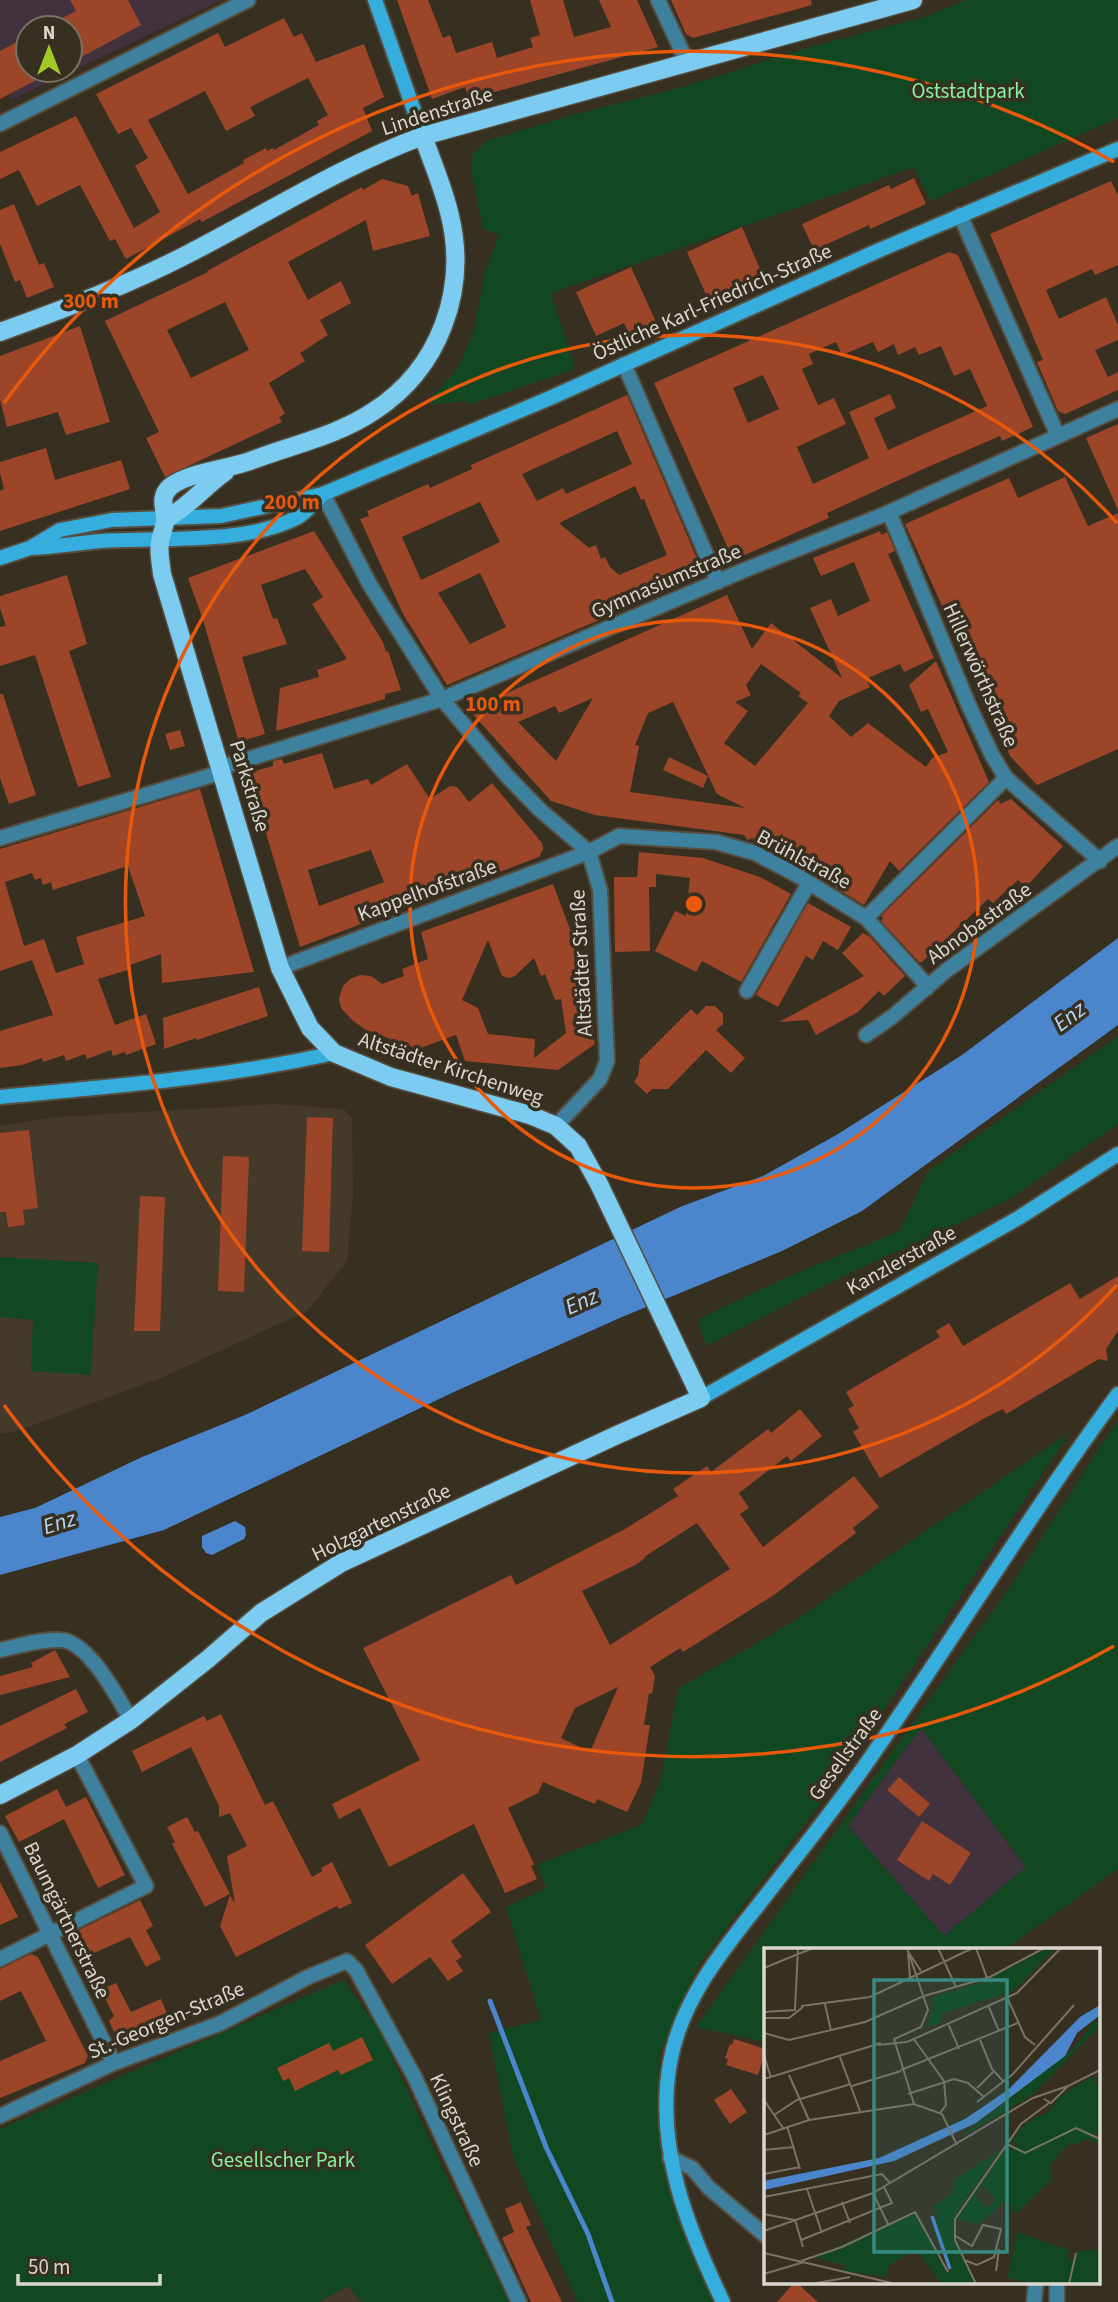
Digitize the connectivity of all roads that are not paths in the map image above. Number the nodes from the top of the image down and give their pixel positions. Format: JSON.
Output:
{"nodes":[{"id":1,"x":248,"y":0,"type":"edge"},
{"id":2,"x":375,"y":0,"type":"edge"},
{"id":3,"x":658,"y":0,"type":"edge"},
{"id":4,"x":913,"y":0,"type":"edge"},
{"id":5,"x":687,"y":62,"type":"junction"},
{"id":6,"x":0,"y":124,"type":"edge"},
{"id":7,"x":423,"y":136,"type":"junction"},
{"id":8,"x":1118,"y":149,"type":"edge"},
{"id":9,"x":960,"y":215,"type":"junction"},
{"id":10,"x":0,"y":332,"type":"edge"},
{"id":11,"x":624,"y":364,"type":"junction"},
{"id":12,"x":1118,"y":409,"type":"edge"},
{"id":13,"x":1058,"y":436,"type":"junction"},
{"id":14,"x":323,"y":494,"type":"junction"},
{"id":15,"x":889,"y":512,"type":"junction"},
{"id":16,"x":166,"y":519,"type":"junction"},
{"id":17,"x":160,"y":540,"type":"junction"},
{"id":18,"x":30,"y":548,"type":"junction"},
{"id":19,"x":0,"y":558,"type":"edge"},
{"id":20,"x":718,"y":582,"type":"junction"},
{"id":21,"x":442,"y":699,"type":"junction"},
{"id":22,"x":222,"y":769,"type":"junction"},
{"id":23,"x":1006,"y":778,"type":"junction"},
{"id":24,"x":0,"y":838,"type":"edge"},
{"id":25,"x":1118,"y":846,"type":"edge"},
{"id":26,"x":589,"y":852,"type":"junction"},
{"id":27,"x":1100,"y":861,"type":"junction"},
{"id":28,"x":808,"y":883,"type":"junction"},
{"id":29,"x":866,"y":918,"type":"junction"},
{"id":30,"x":280,"y":968,"type":"junction"},
{"id":31,"x":927,"y":988,"type":"junction"},
{"id":32,"x":747,"y":991,"type":"dead end"},
{"id":33,"x":866,"y":1035,"type":"dead end"},
{"id":34,"x":334,"y":1053,"type":"junction"},
{"id":35,"x":0,"y":1097,"type":"edge"},
{"id":36,"x":556,"y":1126,"type":"junction"},
{"id":37,"x":1118,"y":1154,"type":"edge"},
{"id":38,"x":1118,"y":1394,"type":"edge"},
{"id":39,"x":701,"y":1398,"type":"junction"},
{"id":40,"x":0,"y":1650,"type":"edge"},
{"id":41,"x":131,"y":1720,"type":"junction"},
{"id":42,"x":77,"y":1755,"type":"junction"},
{"id":43,"x":0,"y":1795,"type":"edge"},
{"id":44,"x":0,"y":1833,"type":"edge"},
{"id":45,"x":50,"y":1935,"type":"junction"},
{"id":46,"x":0,"y":1959,"type":"edge"},
{"id":47,"x":346,"y":1961,"type":"joint"},
{"id":48,"x":114,"y":2063,"type":"junction"},
{"id":49,"x":0,"y":2116,"type":"edge"},
{"id":50,"x":670,"y":2158,"type":"junction"},
{"id":51,"x":764,"y":2234,"type":"edge"},
{"id":52,"x":1036,"y":2284,"type":"edge"},
{"id":53,"x":1057,"y":2284,"type":"edge"},
{"id":54,"x":519,"y":2302,"type":"edge"},
{"id":55,"x":723,"y":2302,"type":"edge"},
{"id":56,"x":1034,"y":2302,"type":"edge"},
{"id":57,"x":1057,"y":2302,"type":"edge"}],
"edges":[{"from":1,"to":6,"type":"street"},
{"from":2,"to":7,"type":"main road"},
{"from":3,"to":5,"type":"street"},
{"from":4,"to":5,"type":"main road","name":"Lindenstraße"},
{"from":5,"to":7,"type":"main road","name":"Lindenstraße"},
{"from":7,"to":10,"type":"main road","name":"Lindenstraße"},
{"from":7,"to":16,"type":"main road","name":"Parkstraße"},
{"from":8,"to":9,"type":"main road","name":"Östliche Karl-Friedrich-Straße"},
{"from":9,"to":11,"type":"main road","name":"Östliche Karl-Friedrich-Straße"},
{"from":9,"to":13,"type":"street"},
{"from":11,"to":14,"type":"main road","name":"Östliche Karl-Friedrich-Straße"},
{"from":11,"to":20,"type":"street"},
{"from":12,"to":13,"type":"street","name":"Gymnasiumstraße"},
{"from":13,"to":15,"type":"street","name":"Gymnasiumstraße"},
{"from":14,"to":16,"type":"main road","name":"Östliche Karl-Friedrich-Straße"},
{"from":14,"to":17,"type":"main road","name":"Östliche Karl-Friedrich-Straße"},
{"from":14,"to":21,"type":"street"},
{"from":15,"to":20,"type":"street","name":"Gymnasiumstraße"},
{"from":15,"to":23,"type":"street","name":"Hillerwörthstraße"},
{"from":16,"to":17,"type":"main road","name":"Parkstraße"},
{"from":16,"to":18,"type":"main road","name":"Östliche Karl-Friedrich-Straße"},
{"from":17,"to":18,"type":"main road","name":"Östliche Karl-Friedrich-Straße"},
{"from":17,"to":22,"type":"main road","name":"Parkstraße"},
{"from":18,"to":19,"type":"main road","name":"Östliche Karl-Friedrich-Straße"},
{"from":20,"to":21,"type":"street","name":"Gymnasiumstraße"},
{"from":21,"to":22,"type":"street","name":"Gymnasiumstraße"},
{"from":21,"to":26,"type":"street"},
{"from":22,"to":24,"type":"street","name":"Gymnasiumstraße"},
{"from":22,"to":30,"type":"main road","name":"Parkstraße"},
{"from":23,"to":27,"type":"street","name":"Hillerwörthstraße"},
{"from":23,"to":29,"type":"street"},
{"from":25,"to":27,"type":"street","name":"Abnobastraße"},
{"from":26,"to":28,"type":"street","name":"Brühlstraße"},
{"from":26,"to":30,"type":"street","name":"Kappelhofstraße"},
{"from":26,"to":36,"type":"street","name":"Altstädter Straße"},
{"from":27,"to":31,"type":"street","name":"Abnobastraße"},
{"from":28,"to":29,"type":"street","name":"Brühlstraße"},
{"from":28,"to":32,"type":"street"},
{"from":29,"to":31,"type":"street","name":"Brühlstraße"},
{"from":30,"to":34,"type":"main road","name":"Parkstraße"},
{"from":31,"to":33,"type":"street","name":"Abnobastraße"},
{"from":34,"to":35,"type":"main road","name":"Altstädter Kirchenweg"},
{"from":34,"to":36,"type":"main road","name":"Altstädter Kirchenweg"},
{"from":36,"to":39,"type":"main road","name":"Altstädter Kirchenweg"},
{"from":37,"to":39,"type":"main road","name":"Kanzlerstraße"},
{"from":38,"to":50,"type":"main road","name":"Gesellstraße"},
{"from":39,"to":41,"type":"main road","name":"Holzgartenstraße"},
{"from":40,"to":41,"type":"street"},
{"from":41,"to":42,"type":"main road","name":"Holzgartenstraße"},
{"from":42,"to":43,"type":"main road","name":"Holzgartenstraße"},
{"from":42,"to":45,"type":"street"},
{"from":44,"to":45,"type":"street","name":"Baumgärtnerstraße"},
{"from":45,"to":46,"type":"street"},
{"from":45,"to":48,"type":"street","name":"Baumgärtnerstraße"},
{"from":47,"to":48,"type":"street","name":"St.-Georgen-Straße"},
{"from":47,"to":54,"type":"street","name":"Klingstraße"},
{"from":48,"to":49,"type":"street","name":"St.-Georgen-Straße"},
{"from":50,"to":51,"type":"street"},
{"from":50,"to":55,"type":"main road","name":"Gesellstraße"},
{"from":52,"to":56,"type":"street"},
{"from":53,"to":57,"type":"street"}]}
